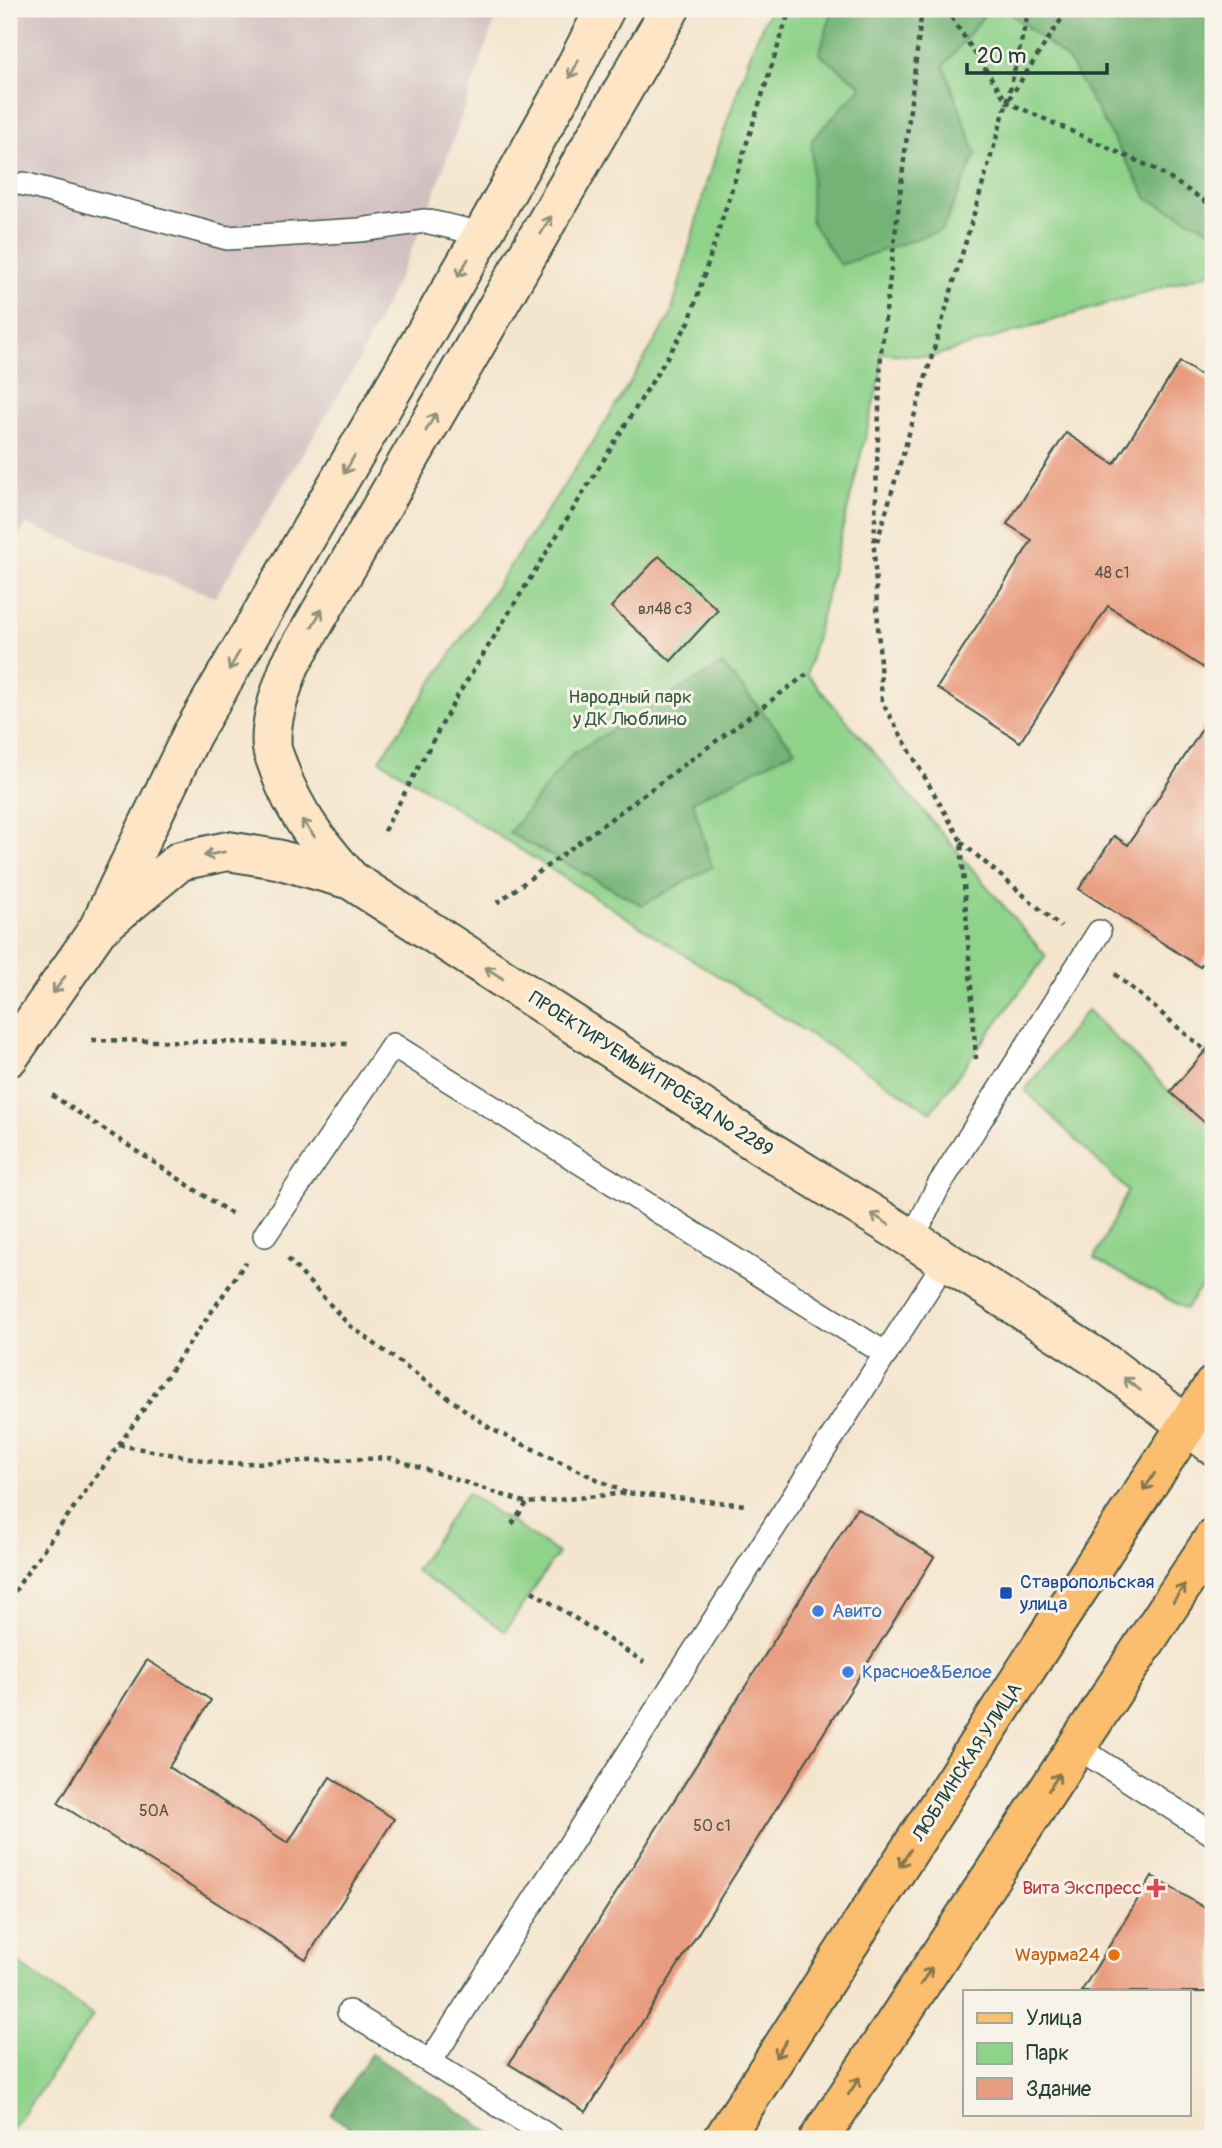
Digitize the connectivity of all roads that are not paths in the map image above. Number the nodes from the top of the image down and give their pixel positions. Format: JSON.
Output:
{"nodes":[{"id":1,"x":605,"y":9,"type":"edge"},
{"id":2,"x":670,"y":9,"type":"edge"},
{"id":3,"x":24,"y":184,"type":"dead end"},
{"id":4,"x":483,"y":234,"type":"junction"},
{"id":5,"x":351,"y":880,"type":"junction"},
{"id":6,"x":98,"y":929,"type":"junction"},
{"id":7,"x":1098,"y":932,"type":"dead end"},
{"id":8,"x":9,"y":1057,"type":"edge"},
{"id":9,"x":265,"y":1235,"type":"road end"},
{"id":10,"x":912,"y":1239,"type":"junction"},
{"id":11,"x":946,"y":1261,"type":"junction"},
{"id":12,"x":886,"y":1354,"type":"junction"},
{"id":13,"x":1213,"y":1386,"type":"edge"},
{"id":14,"x":1200,"y":1435,"type":"edge"},
{"id":15,"x":1213,"y":1539,"type":"edge"},
{"id":16,"x":1077,"y":1747,"type":"junction"},
{"id":17,"x":1213,"y":1834,"type":"edge"},
{"id":18,"x":349,"y":2012,"type":"dead end"},
{"id":19,"x":430,"y":2062,"type":"junction"},
{"id":20,"x":553,"y":2139,"type":"edge"},
{"id":21,"x":723,"y":2139,"type":"edge"},
{"id":22,"x":819,"y":2139,"type":"edge"}],
"edges":[{"from":1,"to":4,"type":"main road","one_way":true},
{"from":5,"to":2,"type":"main road","one_way":true},
{"from":3,"to":4,"type":"lane"},
{"from":4,"to":6,"type":"main road","one_way":true},
{"from":5,"to":6,"type":"main road","name":"ПРОЕКТИРУЕМЫЙ ПРОЕЗД № 2289","one_way":true},
{"from":10,"to":5,"type":"main road","name":"ПРОЕКТИРУЕМЫЙ ПРОЕЗД № 2289","one_way":true},
{"from":6,"to":8,"type":"main road","one_way":true},
{"from":7,"to":10,"type":"lane"},
{"from":9,"to":12,"type":"lane"},
{"from":10,"to":11,"type":"main road","name":"ПРОЕКТИРУЕМЫЙ ПРОЕЗД № 2289"},
{"from":11,"to":12,"type":"lane"},
{"from":14,"to":11,"type":"main road","name":"ПРОЕКТИРУЕМЫЙ ПРОЕЗД № 2289","one_way":true},
{"from":12,"to":19,"type":"lane"},
{"from":13,"to":14,"type":"main road","name":"ЛЮБЛИНСКАЯ УЛИЦА"},
{"from":14,"to":21,"type":"main road","name":"ЛЮБЛИНСКАЯ УЛИЦА","one_way":true},
{"from":16,"to":15,"type":"main road","one_way":true},
{"from":16,"to":17,"type":"lane"},
{"from":22,"to":16,"type":"main road","one_way":true},
{"from":18,"to":19,"type":"lane"},
{"from":19,"to":20,"type":"lane"}]}
